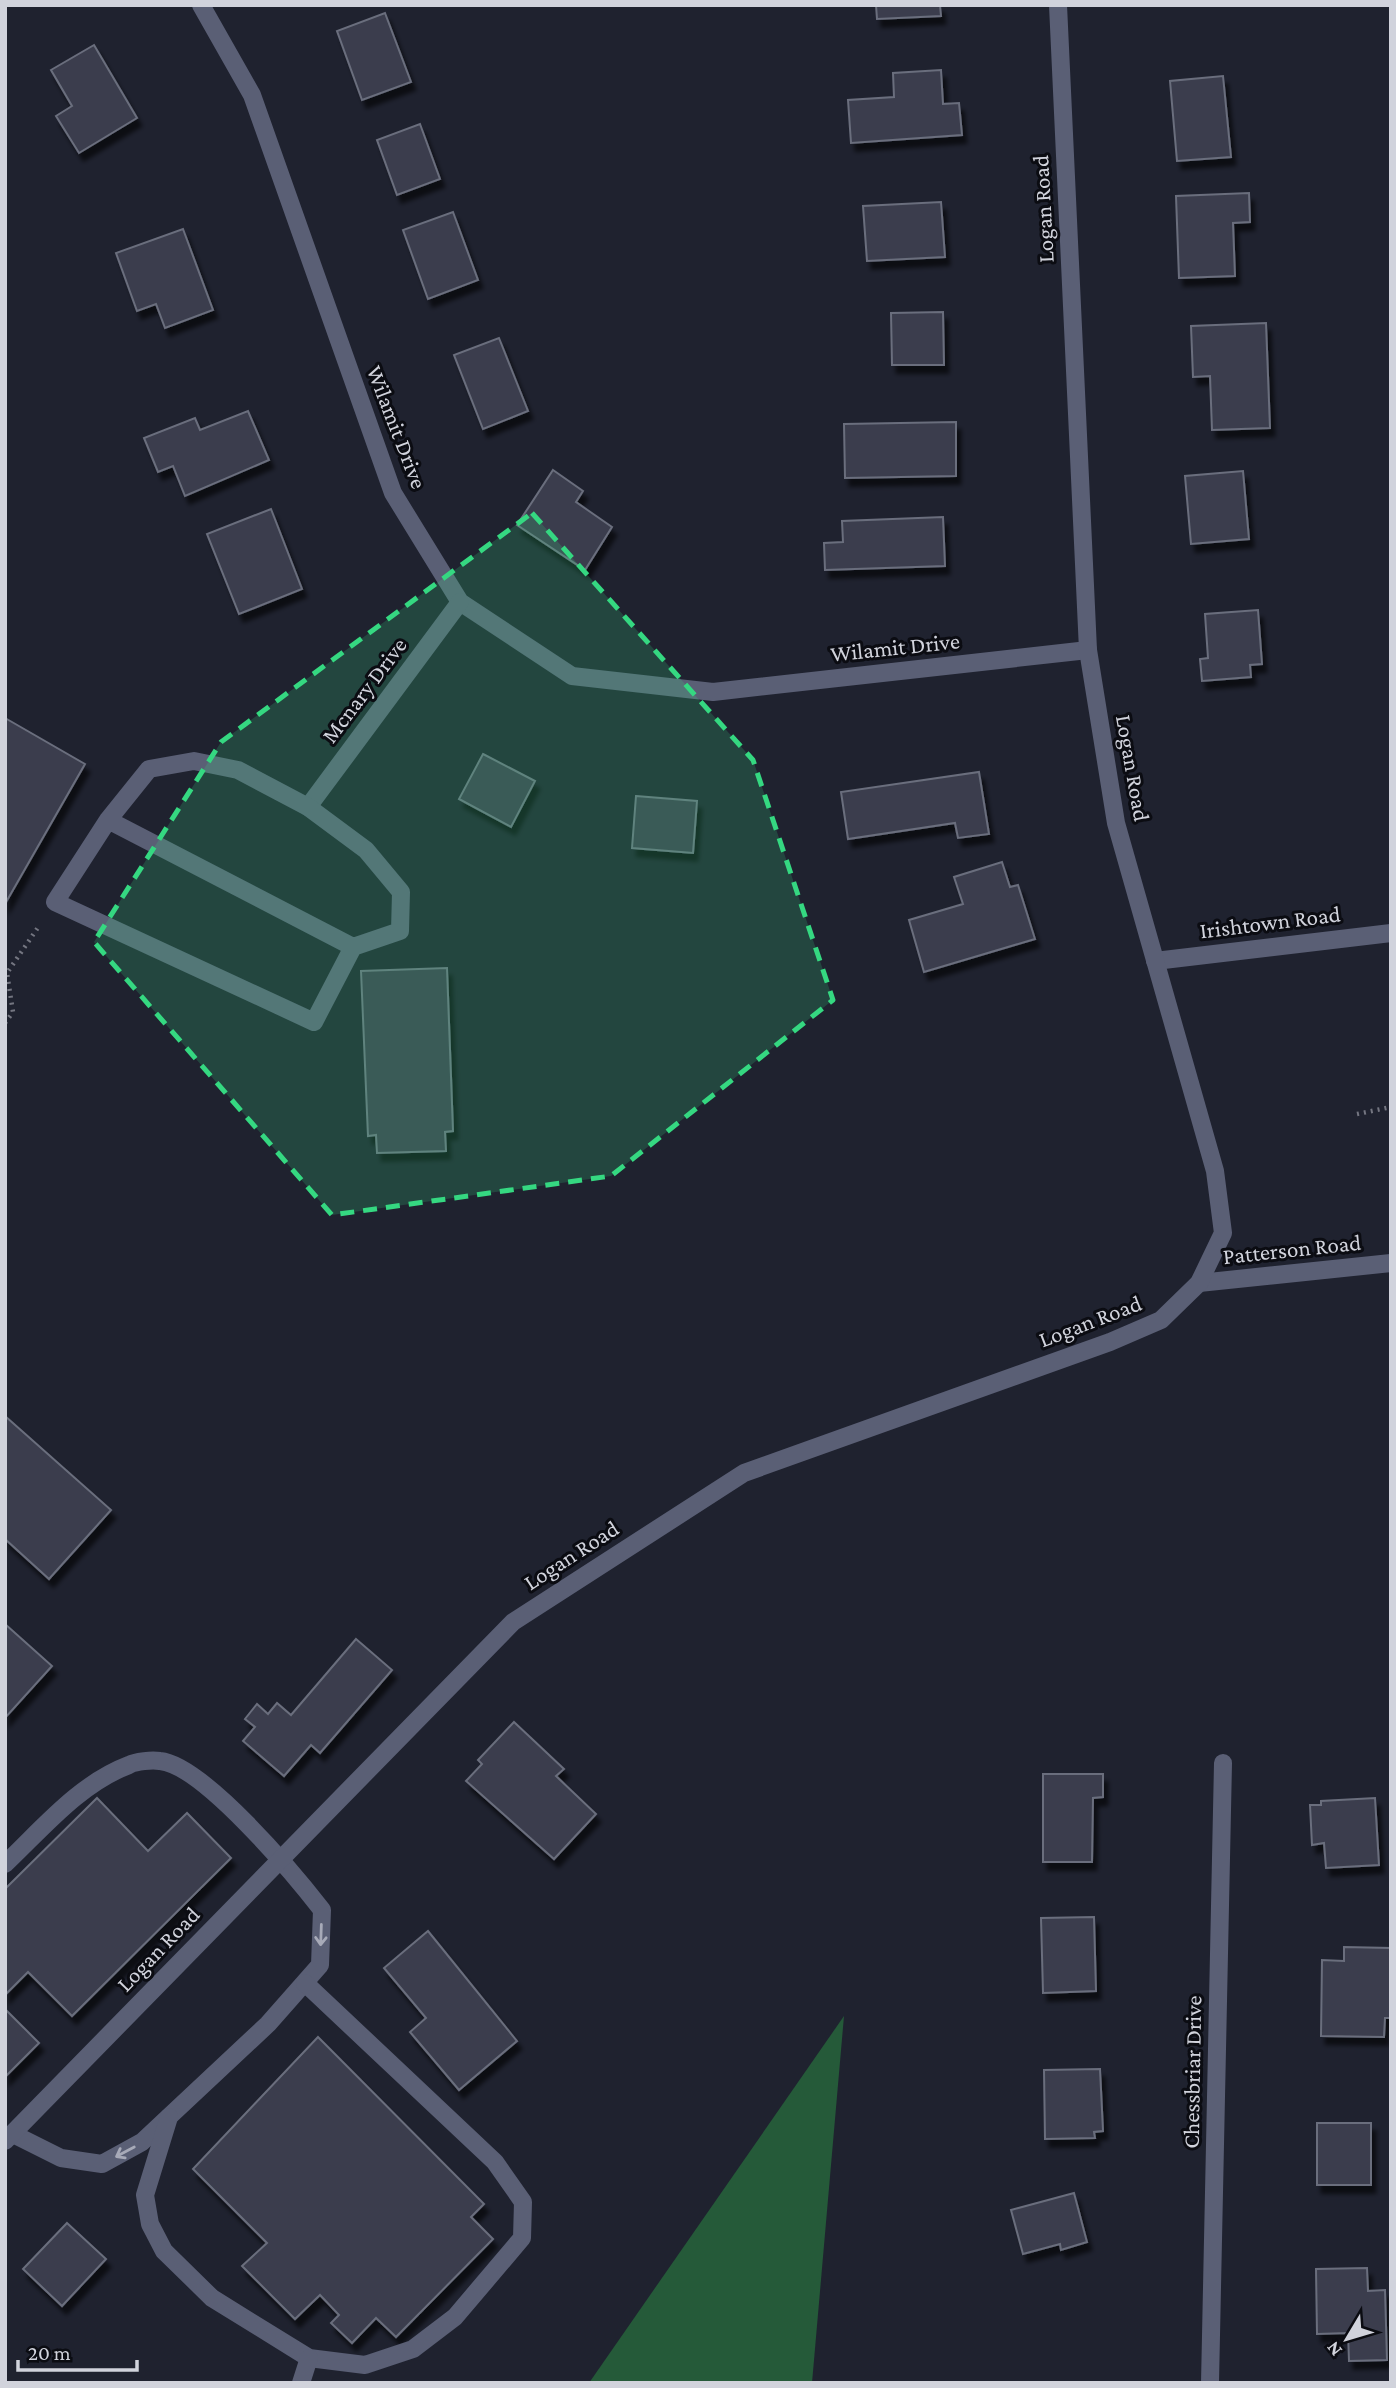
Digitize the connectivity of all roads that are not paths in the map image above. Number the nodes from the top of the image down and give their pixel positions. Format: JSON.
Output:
{"nodes":[{"id":1,"x":201,"y":5,"type":"edge"},
{"id":2,"x":1058,"y":5,"type":"edge"},
{"id":3,"x":460,"y":602,"type":"junction"},
{"id":4,"x":1088,"y":650,"type":"junction"},
{"id":5,"x":308,"y":807,"type":"junction"},
{"id":6,"x":108,"y":820,"type":"junction"},
{"id":7,"x":1391,"y":933,"type":"edge"},
{"id":8,"x":353,"y":947,"type":"junction"},
{"id":9,"x":1155,"y":961,"type":"junction"},
{"id":10,"x":1391,"y":1263,"type":"edge"},
{"id":11,"x":1199,"y":1283,"type":"junction"},
{"id":12,"x":1223,"y":1763,"type":"dead end"},
{"id":13,"x":280,"y":1857,"type":"junction"},
{"id":14,"x":5,"y":1864,"type":"edge"},
{"id":15,"x":305,"y":1983,"type":"junction"},
{"id":16,"x":169,"y":2117,"type":"junction"},
{"id":17,"x":9,"y":2138,"type":"edge"},
{"id":18,"x":309,"y":2358,"type":"junction"},
{"id":19,"x":301,"y":2383,"type":"edge"},
{"id":20,"x":1210,"y":2383,"type":"edge"}],
"edges":[{"from":1,"to":3,"type":"street","name":"Wilamit Drive"},
{"from":2,"to":4,"type":"street","name":"Logan Road"},
{"from":3,"to":4,"type":"street","name":"Wilamit Drive"},
{"from":3,"to":5,"type":"street","name":"Mcnary Drive"},
{"from":4,"to":9,"type":"street","name":"Logan Road"},
{"from":5,"to":6,"type":"street"},
{"from":5,"to":8,"type":"street"},
{"from":6,"to":8,"type":"street"},
{"from":6,"to":8,"type":"street"},
{"from":7,"to":9,"type":"street","name":"Irishtown Road"},
{"from":9,"to":11,"type":"street","name":"Logan Road"},
{"from":10,"to":11,"type":"street","name":"Patterson Road"},
{"from":11,"to":13,"type":"street","name":"Logan Road"},
{"from":12,"to":20,"type":"street","name":"Chessbriar Drive"},
{"from":13,"to":14,"type":"street"},
{"from":13,"to":15,"type":"street","one_way":true},
{"from":13,"to":17,"type":"street","name":"Logan Road"},
{"from":15,"to":16,"type":"street"},
{"from":15,"to":18,"type":"street"},
{"from":16,"to":17,"type":"street","one_way":true},
{"from":16,"to":18,"type":"street"},
{"from":18,"to":19,"type":"street"}]}
